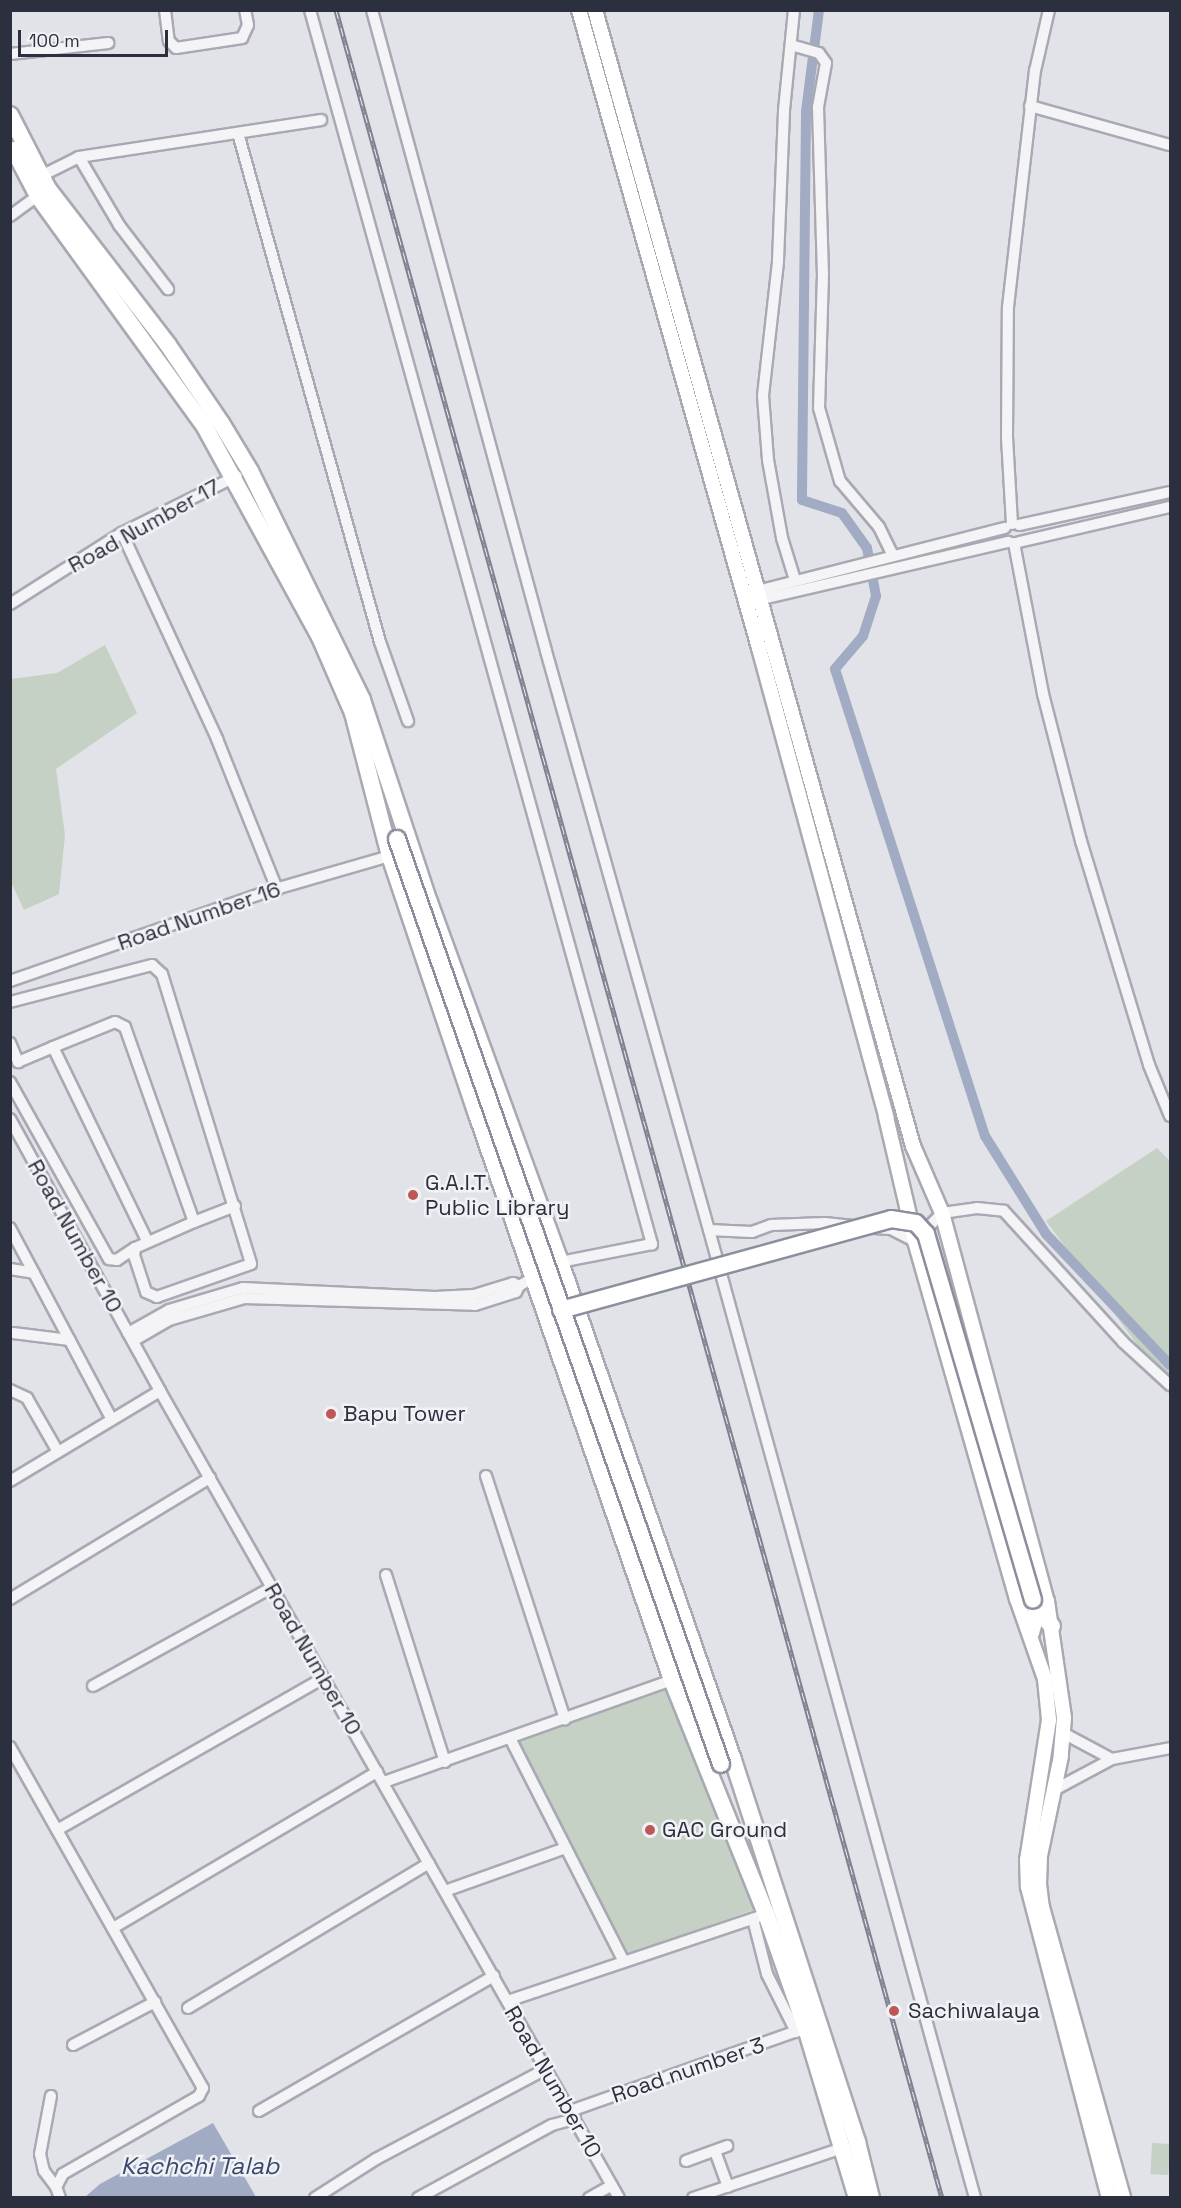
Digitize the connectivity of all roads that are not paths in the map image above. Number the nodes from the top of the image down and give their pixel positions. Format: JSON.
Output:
{"nodes":[{"id":1,"x":165,"y":10,"type":"edge"},
{"id":2,"x":245,"y":10,"type":"edge"},
{"id":3,"x":310,"y":10,"type":"edge"},
{"id":4,"x":372,"y":10,"type":"edge"},
{"id":5,"x":579,"y":10,"type":"edge"},
{"id":6,"x":595,"y":10,"type":"edge"},
{"id":7,"x":794,"y":10,"type":"edge"},
{"id":8,"x":1049,"y":10,"type":"edge"},
{"id":9,"x":108,"y":42,"type":"dead end"},
{"id":10,"x":791,"y":45,"type":"junction"},
{"id":11,"x":10,"y":54,"type":"edge"},
{"id":12,"x":1030,"y":106,"type":"junction"},
{"id":13,"x":321,"y":120,"type":"dead end"},
{"id":14,"x":12,"y":122,"type":"edge"},
{"id":15,"x":238,"y":133,"type":"junction"},
{"id":16,"x":10,"y":142,"type":"edge"},
{"id":17,"x":1170,"y":145,"type":"edge"},
{"id":18,"x":79,"y":157,"type":"junction"},
{"id":19,"x":42,"y":187,"type":"junction"},
{"id":20,"x":10,"y":216,"type":"edge"},
{"id":21,"x":168,"y":289,"type":"dead end"},
{"id":22,"x":242,"y":474,"type":"junction"},
{"id":23,"x":1170,"y":492,"type":"edge"},
{"id":24,"x":1170,"y":507,"type":"edge"},
{"id":25,"x":1012,"y":526,"type":"junction"},
{"id":26,"x":122,"y":533,"type":"junction"},
{"id":27,"x":1014,"y":542,"type":"junction"},
{"id":28,"x":890,"y":561,"type":"junction"},
{"id":29,"x":860,"y":569,"type":"junction"},
{"id":30,"x":795,"y":580,"type":"junction"},
{"id":31,"x":753,"y":597,"type":"junction"},
{"id":32,"x":10,"y":604,"type":"edge"},
{"id":33,"x":408,"y":721,"type":"dead end"},
{"id":34,"x":394,"y":826,"type":"junction"},
{"id":35,"x":390,"y":856,"type":"junction"},
{"id":36,"x":277,"y":889,"type":"junction"},
{"id":37,"x":10,"y":981,"type":"edge"},
{"id":38,"x":10,"y":1002,"type":"edge"},
{"id":39,"x":10,"y":1043,"type":"edge"},
{"id":40,"x":53,"y":1047,"type":"junction"},
{"id":41,"x":14,"y":1065,"type":"edge"},
{"id":42,"x":10,"y":1082,"type":"edge"},
{"id":43,"x":1170,"y":1116,"type":"edge"},
{"id":44,"x":10,"y":1119,"type":"edge"},
{"id":45,"x":235,"y":1206,"type":"junction"},
{"id":46,"x":942,"y":1213,"type":"junction"},
{"id":47,"x":194,"y":1222,"type":"junction"},
{"id":48,"x":10,"y":1228,"type":"edge"},
{"id":49,"x":709,"y":1230,"type":"junction"},
{"id":50,"x":147,"y":1241,"type":"junction"},
{"id":51,"x":915,"y":1241,"type":"junction"},
{"id":52,"x":135,"y":1248,"type":"junction"},
{"id":53,"x":559,"y":1259,"type":"junction"},
{"id":54,"x":10,"y":1269,"type":"edge"},
{"id":55,"x":34,"y":1273,"type":"junction"},
{"id":56,"x":536,"y":1276,"type":"junction"},
{"id":57,"x":157,"y":1297,"type":"junction"},
{"id":58,"x":561,"y":1310,"type":"junction"},
{"id":59,"x":167,"y":1316,"type":"junction"},
{"id":60,"x":14,"y":1333,"type":"dead end"},
{"id":61,"x":131,"y":1337,"type":"junction"},
{"id":62,"x":70,"y":1340,"type":"junction"},
{"id":63,"x":590,"y":1348,"type":"junction"},
{"id":64,"x":563,"y":1356,"type":"junction"},
{"id":65,"x":1170,"y":1385,"type":"edge"},
{"id":66,"x":10,"y":1390,"type":"edge"},
{"id":67,"x":160,"y":1391,"type":"junction"},
{"id":68,"x":112,"y":1420,"type":"junction"},
{"id":69,"x":58,"y":1452,"type":"junction"},
{"id":70,"x":486,"y":1476,"type":"dead end"},
{"id":71,"x":210,"y":1478,"type":"junction"},
{"id":72,"x":10,"y":1481,"type":"edge"},
{"id":73,"x":386,"y":1575,"type":"dead end"},
{"id":74,"x":272,"y":1587,"type":"junction"},
{"id":75,"x":10,"y":1599,"type":"edge"},
{"id":76,"x":1035,"y":1605,"type":"junction"},
{"id":77,"x":1052,"y":1626,"type":"junction"},
{"id":78,"x":1031,"y":1633,"type":"junction"},
{"id":79,"x":324,"y":1678,"type":"junction"},
{"id":80,"x":672,"y":1680,"type":"junction"},
{"id":81,"x":93,"y":1686,"type":"dead end"},
{"id":82,"x":565,"y":1719,"type":"junction"},
{"id":83,"x":1063,"y":1733,"type":"junction"},
{"id":84,"x":511,"y":1740,"type":"junction"},
{"id":85,"x":10,"y":1747,"type":"edge"},
{"id":86,"x":1170,"y":1748,"type":"edge"},
{"id":87,"x":1112,"y":1759,"type":"junction"},
{"id":88,"x":445,"y":1762,"type":"junction"},
{"id":89,"x":723,"y":1769,"type":"junction"},
{"id":90,"x":377,"y":1772,"type":"junction"},
{"id":91,"x":384,"y":1782,"type":"junction"},
{"id":92,"x":1054,"y":1790,"type":"junction"},
{"id":93,"x":741,"y":1792,"type":"junction"},
{"id":94,"x":721,"y":1800,"type":"junction"},
{"id":95,"x":57,"y":1830,"type":"junction"},
{"id":96,"x":566,"y":1848,"type":"junction"},
{"id":97,"x":429,"y":1863,"type":"junction"},
{"id":98,"x":445,"y":1891,"type":"junction"},
{"id":99,"x":759,"y":1917,"type":"junction"},
{"id":100,"x":113,"y":1928,"type":"junction"},
{"id":101,"x":624,"y":1962,"type":"junction"},
{"id":102,"x":494,"y":1976,"type":"junction"},
{"id":103,"x":507,"y":2001,"type":"junction"},
{"id":104,"x":154,"y":2002,"type":"junction"},
{"id":105,"x":188,"y":2008,"type":"dead end"},
{"id":106,"x":801,"y":2030,"type":"junction"},
{"id":107,"x":73,"y":2045,"type":"dead end"},
{"id":108,"x":546,"y":2069,"type":"junction"},
{"id":109,"x":51,"y":2096,"type":"dead end"},
{"id":110,"x":259,"y":2111,"type":"dead end"},
{"id":111,"x":572,"y":2115,"type":"junction"},
{"id":112,"x":727,"y":2146,"type":"dead end"},
{"id":113,"x":844,"y":2147,"type":"junction"},
{"id":114,"x":715,"y":2151,"type":"junction"},
{"id":115,"x":686,"y":2161,"type":"dead end"},
{"id":116,"x":612,"y":2185,"type":"junction"},
{"id":117,"x":728,"y":2187,"type":"junction"},
{"id":118,"x":58,"y":2192,"type":"edge"},
{"id":119,"x":315,"y":2198,"type":"edge"},
{"id":120,"x":418,"y":2198,"type":"edge"},
{"id":121,"x":589,"y":2198,"type":"edge"},
{"id":122,"x":619,"y":2198,"type":"edge"},
{"id":123,"x":693,"y":2198,"type":"edge"},
{"id":124,"x":857,"y":2198,"type":"edge"},
{"id":125,"x":871,"y":2198,"type":"edge"},
{"id":126,"x":975,"y":2198,"type":"edge"},
{"id":127,"x":1109,"y":2198,"type":"edge"},
{"id":128,"x":1123,"y":2198,"type":"edge"}],
"edges":[{"from":1,"to":2,"type":"street"},
{"from":3,"to":53,"type":"street"},
{"from":4,"to":49,"type":"street"},
{"from":5,"to":31,"type":"main road"},
{"from":6,"to":31,"type":"main road"},
{"from":7,"to":10,"type":"street"},
{"from":8,"to":12,"type":"street"},
{"from":9,"to":11,"type":"street"},
{"from":10,"to":28,"type":"street"},
{"from":10,"to":30,"type":"street"},
{"from":12,"to":17,"type":"street"},
{"from":12,"to":25,"type":"street"},
{"from":13,"to":15,"type":"street"},
{"from":14,"to":19,"type":"highway"},
{"from":15,"to":18,"type":"street"},
{"from":15,"to":33,"type":"street"},
{"from":16,"to":19,"type":"highway"},
{"from":18,"to":19,"type":"street"},
{"from":18,"to":21,"type":"street"},
{"from":19,"to":20,"type":"street"},
{"from":19,"to":22,"type":"highway"},
{"from":22,"to":26,"type":"street","name":"Road Number 17"},
{"from":22,"to":34,"type":"highway"},
{"from":23,"to":25,"type":"street"},
{"from":24,"to":27,"type":"street"},
{"from":25,"to":27,"type":"street"},
{"from":25,"to":27,"type":"street"},
{"from":25,"to":28,"type":"street"},
{"from":26,"to":32,"type":"street","name":"Road Number 17"},
{"from":26,"to":36,"type":"street"},
{"from":27,"to":28,"type":"street"},
{"from":27,"to":43,"type":"street"},
{"from":28,"to":29,"type":"street"},
{"from":29,"to":30,"type":"street"},
{"from":29,"to":31,"type":"street"},
{"from":30,"to":31,"type":"street"},
{"from":31,"to":46,"type":"main road"},
{"from":31,"to":51,"type":"main road"},
{"from":34,"to":35,"type":"highway"},
{"from":34,"to":53,"type":"highway"},
{"from":34,"to":58,"type":"highway","bridge":true},
{"from":35,"to":36,"type":"street","name":"Road Number 16"},
{"from":35,"to":56,"type":"highway"},
{"from":36,"to":37,"type":"street","name":"Road Number 16"},
{"from":38,"to":45,"type":"street"},
{"from":39,"to":41,"type":"street"},
{"from":40,"to":41,"type":"street"},
{"from":40,"to":47,"type":"street"},
{"from":40,"to":50,"type":"street"},
{"from":42,"to":52,"type":"street"},
{"from":44,"to":61,"type":"street","name":"Road Number 10"},
{"from":45,"to":47,"type":"street"},
{"from":45,"to":57,"type":"street"},
{"from":46,"to":51,"type":"street"},
{"from":46,"to":65,"type":"street"},
{"from":46,"to":77,"type":"main road"},
{"from":47,"to":50,"type":"street"},
{"from":48,"to":55,"type":"street"},
{"from":49,"to":51,"type":"street"},
{"from":49,"to":126,"type":"street"},
{"from":50,"to":52,"type":"street"},
{"from":51,"to":78,"type":"main road"},
{"from":52,"to":57,"type":"street"},
{"from":53,"to":56,"type":"street"},
{"from":53,"to":63,"type":"highway"},
{"from":54,"to":55,"type":"street"},
{"from":55,"to":62,"type":"street"},
{"from":56,"to":59,"type":"street"},
{"from":56,"to":64,"type":"highway"},
{"from":57,"to":59,"type":"street"},
{"from":58,"to":76,"type":"highway","bridge":true},
{"from":58,"to":89,"type":"highway","bridge":true},
{"from":59,"to":61,"type":"street"},
{"from":60,"to":62,"type":"street"},
{"from":61,"to":67,"type":"street","name":"Road Number 10"},
{"from":62,"to":68,"type":"street"},
{"from":63,"to":64,"type":"highway"},
{"from":63,"to":93,"type":"highway"},
{"from":64,"to":80,"type":"highway"},
{"from":66,"to":69,"type":"street"},
{"from":67,"to":68,"type":"street"},
{"from":67,"to":71,"type":"street","name":"Road Number 10"},
{"from":68,"to":69,"type":"street"},
{"from":69,"to":72,"type":"street"},
{"from":70,"to":82,"type":"street"},
{"from":71,"to":74,"type":"street","name":"Road Number 10"},
{"from":71,"to":75,"type":"street"},
{"from":73,"to":88,"type":"street"},
{"from":74,"to":79,"type":"street","name":"Road Number 10"},
{"from":74,"to":81,"type":"street"},
{"from":76,"to":77,"type":"highway"},
{"from":76,"to":78,"type":"highway"},
{"from":77,"to":83,"type":"main road"},
{"from":78,"to":127,"type":"main road"},
{"from":79,"to":90,"type":"street","name":"Road Number 10"},
{"from":79,"to":95,"type":"street"},
{"from":80,"to":82,"type":"street"},
{"from":80,"to":94,"type":"highway"},
{"from":82,"to":84,"type":"street"},
{"from":83,"to":87,"type":"street"},
{"from":83,"to":92,"type":"main road"},
{"from":84,"to":88,"type":"street"},
{"from":84,"to":96,"type":"street"},
{"from":85,"to":95,"type":"street"},
{"from":86,"to":87,"type":"street"},
{"from":87,"to":92,"type":"street"},
{"from":88,"to":91,"type":"street"},
{"from":89,"to":93,"type":"highway"},
{"from":89,"to":94,"type":"highway"},
{"from":90,"to":91,"type":"street","name":"Road Number 10"},
{"from":90,"to":100,"type":"street"},
{"from":91,"to":97,"type":"street","name":"Road Number 10"},
{"from":92,"to":128,"type":"main road"},
{"from":93,"to":125,"type":"highway"},
{"from":94,"to":99,"type":"highway"},
{"from":95,"to":100,"type":"street"},
{"from":96,"to":98,"type":"street"},
{"from":96,"to":101,"type":"street"},
{"from":97,"to":98,"type":"street","name":"Road Number 10"},
{"from":97,"to":105,"type":"street"},
{"from":98,"to":102,"type":"street","name":"Road Number 10"},
{"from":99,"to":101,"type":"street"},
{"from":99,"to":106,"type":"highway"},
{"from":100,"to":104,"type":"street"},
{"from":101,"to":103,"type":"street"},
{"from":102,"to":103,"type":"street","name":"Road Number 10"},
{"from":102,"to":110,"type":"street"},
{"from":103,"to":108,"type":"street","name":"Road Number 10"},
{"from":104,"to":107,"type":"street"},
{"from":104,"to":118,"type":"street"},
{"from":106,"to":111,"type":"street","name":"Road number 3"},
{"from":106,"to":113,"type":"highway"},
{"from":108,"to":111,"type":"street","name":"Road Number 10"},
{"from":108,"to":119,"type":"street"},
{"from":109,"to":118,"type":"street"},
{"from":111,"to":116,"type":"street","name":"Road Number 10"},
{"from":111,"to":120,"type":"street","name":"Road number 3"},
{"from":112,"to":114,"type":"street"},
{"from":113,"to":117,"type":"street"},
{"from":113,"to":124,"type":"highway"},
{"from":114,"to":115,"type":"street"},
{"from":114,"to":117,"type":"street"},
{"from":116,"to":121,"type":"street"},
{"from":116,"to":122,"type":"street","name":"Road Number 10"},
{"from":117,"to":123,"type":"street"}]}
